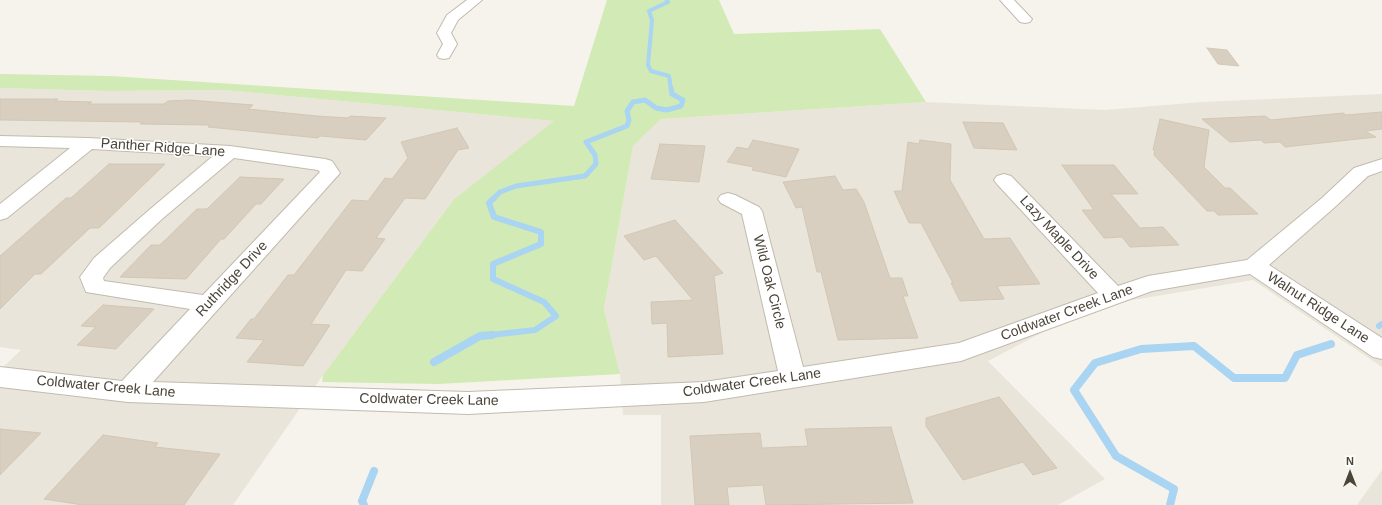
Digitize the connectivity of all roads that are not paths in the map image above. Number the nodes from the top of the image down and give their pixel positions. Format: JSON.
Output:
{"nodes":[{"id":1,"x":475,"y":0,"type":"edge"},
{"id":2,"x":1007,"y":0,"type":"edge"},
{"id":3,"x":1025,"y":19,"type":"dead end"},
{"id":4,"x":444,"y":55,"type":"dead end"},
{"id":5,"x":0,"y":141,"type":"edge"},
{"id":6,"x":88,"y":143,"type":"junction"},
{"id":7,"x":230,"y":152,"type":"junction"},
{"id":8,"x":325,"y":165,"type":"joint"},
{"id":9,"x":1382,"y":165,"type":"edge"},
{"id":10,"x":1004,"y":180,"type":"dead end"},
{"id":11,"x":728,"y":199,"type":"dead end"},
{"id":12,"x":0,"y":214,"type":"edge"},
{"id":13,"x":1254,"y":266,"type":"junction"},
{"id":14,"x":1114,"y":296,"type":"junction"},
{"id":15,"x":209,"y":304,"type":"junction"},
{"id":16,"x":1382,"y":350,"type":"edge"},
{"id":17,"x":0,"y":377,"type":"edge"},
{"id":18,"x":793,"y":379,"type":"junction"},
{"id":19,"x":128,"y":392,"type":"junction"}],
"edges":[{"from":1,"to":4,"type":"street"},
{"from":2,"to":3,"type":"street"},
{"from":5,"to":6,"type":"street","name":"Panther Ridge Lane"},
{"from":6,"to":7,"type":"street","name":"Panther Ridge Lane"},
{"from":6,"to":12,"type":"street"},
{"from":7,"to":8,"type":"street","name":"Panther Ridge Lane"},
{"from":7,"to":15,"type":"street"},
{"from":8,"to":15,"type":"street","name":"Ruthridge Drive"},
{"from":9,"to":13,"type":"street"},
{"from":10,"to":14,"type":"street","name":"Lazy Maple Drive"},
{"from":11,"to":18,"type":"street","name":"Wild Oak Circle"},
{"from":13,"to":14,"type":"street","name":"Coldwater Creek Lane"},
{"from":13,"to":16,"type":"street","name":"Walnut Ridge Lane"},
{"from":14,"to":18,"type":"street","name":"Coldwater Creek Lane"},
{"from":15,"to":19,"type":"street","name":"Ruthridge Drive"},
{"from":17,"to":19,"type":"street","name":"Coldwater Creek Lane"},
{"from":18,"to":19,"type":"street","name":"Coldwater Creek Lane"}]}
